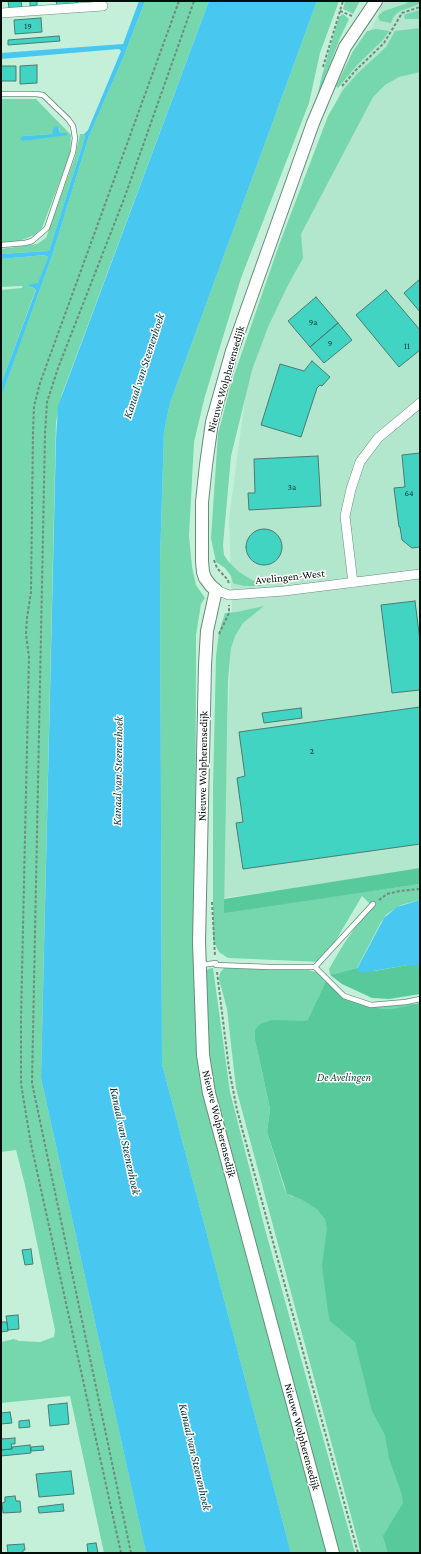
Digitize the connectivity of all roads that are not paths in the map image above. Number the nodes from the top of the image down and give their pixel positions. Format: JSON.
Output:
{"nodes":[{"id":1,"x":376,"y":1,"type":"edge"},
{"id":2,"x":103,"y":6,"type":"dead end"},
{"id":3,"x":1,"y":13,"type":"edge"},
{"id":4,"x":1,"y":94,"type":"edge"},
{"id":5,"x":1,"y":245,"type":"edge"},
{"id":6,"x":420,"y":403,"type":"edge"},
{"id":7,"x":420,"y":574,"type":"edge"},
{"id":8,"x":353,"y":583,"type":"junction"},
{"id":9,"x":216,"y":590,"type":"junction"},
{"id":10,"x":373,"y":904,"type":"road end"},
{"id":11,"x":200,"y":965,"type":"junction"},
{"id":12,"x":315,"y":967,"type":"junction"},
{"id":13,"x":420,"y":999,"type":"edge"},
{"id":14,"x":333,"y":1553,"type":"edge"}],
"edges":[{"from":1,"to":9,"type":"street","name":"Nieuwe Wolpherensedijk"},
{"from":2,"to":3,"type":"street"},
{"from":4,"to":5,"type":"lane"},
{"from":6,"to":8,"type":"street"},
{"from":7,"to":8,"type":"street","name":"Avelingen-West"},
{"from":8,"to":9,"type":"street","name":"Avelingen-West"},
{"from":9,"to":11,"type":"street","name":"Nieuwe Wolpherensedijk"},
{"from":10,"to":12,"type":"lane"},
{"from":11,"to":12,"type":"lane"},
{"from":11,"to":14,"type":"street","name":"Nieuwe Wolpherensedijk"},
{"from":12,"to":13,"type":"lane"}]}
